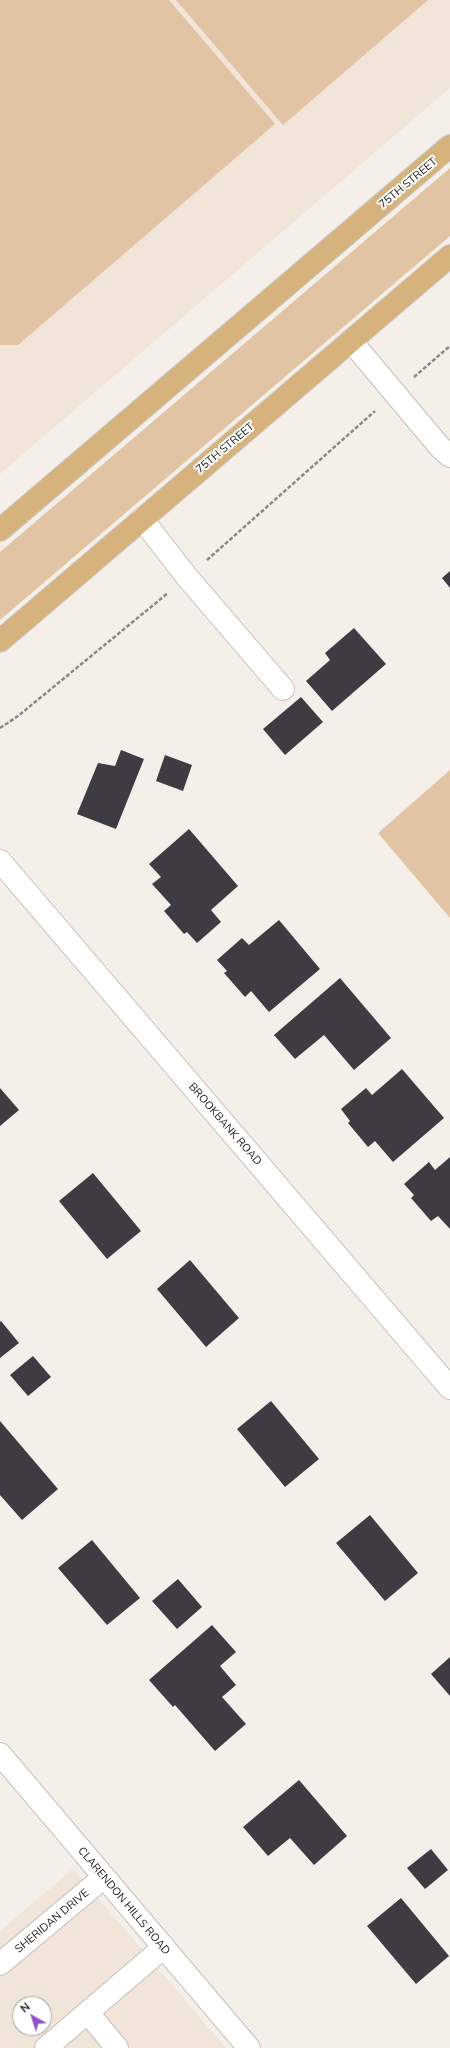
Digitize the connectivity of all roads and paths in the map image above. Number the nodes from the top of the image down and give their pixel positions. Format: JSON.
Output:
{"nodes":[{"id":1,"x":450,"y":146,"type":"edge"},
{"id":2,"x":450,"y":256,"type":"edge"},
{"id":3,"x":351,"y":341,"type":"junction"},
{"id":4,"x":450,"y":346,"type":"edge"},
{"id":5,"x":395,"y":393,"type":"junction"},
{"id":6,"x":450,"y":456,"type":"edge"},
{"id":7,"x":142,"y":519,"type":"junction"},
{"id":8,"x":0,"y":530,"type":"edge"},
{"id":9,"x":187,"y":576,"type":"junction"},
{"id":10,"x":0,"y":641,"type":"edge"},
{"id":11,"x":283,"y":689,"type":"dead end"},
{"id":12,"x":0,"y":728,"type":"edge"},
{"id":13,"x":0,"y":861,"type":"edge"},
{"id":14,"x":450,"y":1388,"type":"edge"},
{"id":15,"x":0,"y":1754,"type":"edge"},
{"id":16,"x":104,"y":1877,"type":"junction"},
{"id":17,"x":164,"y":1948,"type":"junction"},
{"id":18,"x":0,"y":1964,"type":"edge"},
{"id":19,"x":88,"y":2013,"type":"junction"},
{"id":20,"x":46,"y":2048,"type":"edge"},
{"id":21,"x":117,"y":2048,"type":"edge"},
{"id":22,"x":249,"y":2048,"type":"edge"}],
"edges":[{"from":1,"to":8,"type":"main road","name":"75TH STREET"},
{"from":2,"to":3,"type":"main road","name":"75TH STREET"},
{"from":3,"to":5,"type":"street"},
{"from":3,"to":7,"type":"main road","name":"75TH STREET"},
{"from":4,"to":5,"type":"path"},
{"from":5,"to":6,"type":"street"},
{"from":5,"to":9,"type":"path"},
{"from":7,"to":9,"type":"street"},
{"from":7,"to":10,"type":"main road","name":"75TH STREET"},
{"from":9,"to":11,"type":"street"},
{"from":9,"to":12,"type":"path"},
{"from":13,"to":14,"type":"street","name":"BROOKBANK ROAD"},
{"from":15,"to":16,"type":"street","name":"CLARENDON HILLS ROAD"},
{"from":16,"to":17,"type":"street","name":"CLARENDON HILLS ROAD"},
{"from":16,"to":18,"type":"street","name":"SHERIDAN DRIVE"},
{"from":17,"to":19,"type":"street"},
{"from":17,"to":22,"type":"street","name":"CLARENDON HILLS ROAD"},
{"from":19,"to":20,"type":"street"},
{"from":19,"to":21,"type":"street"}]}
